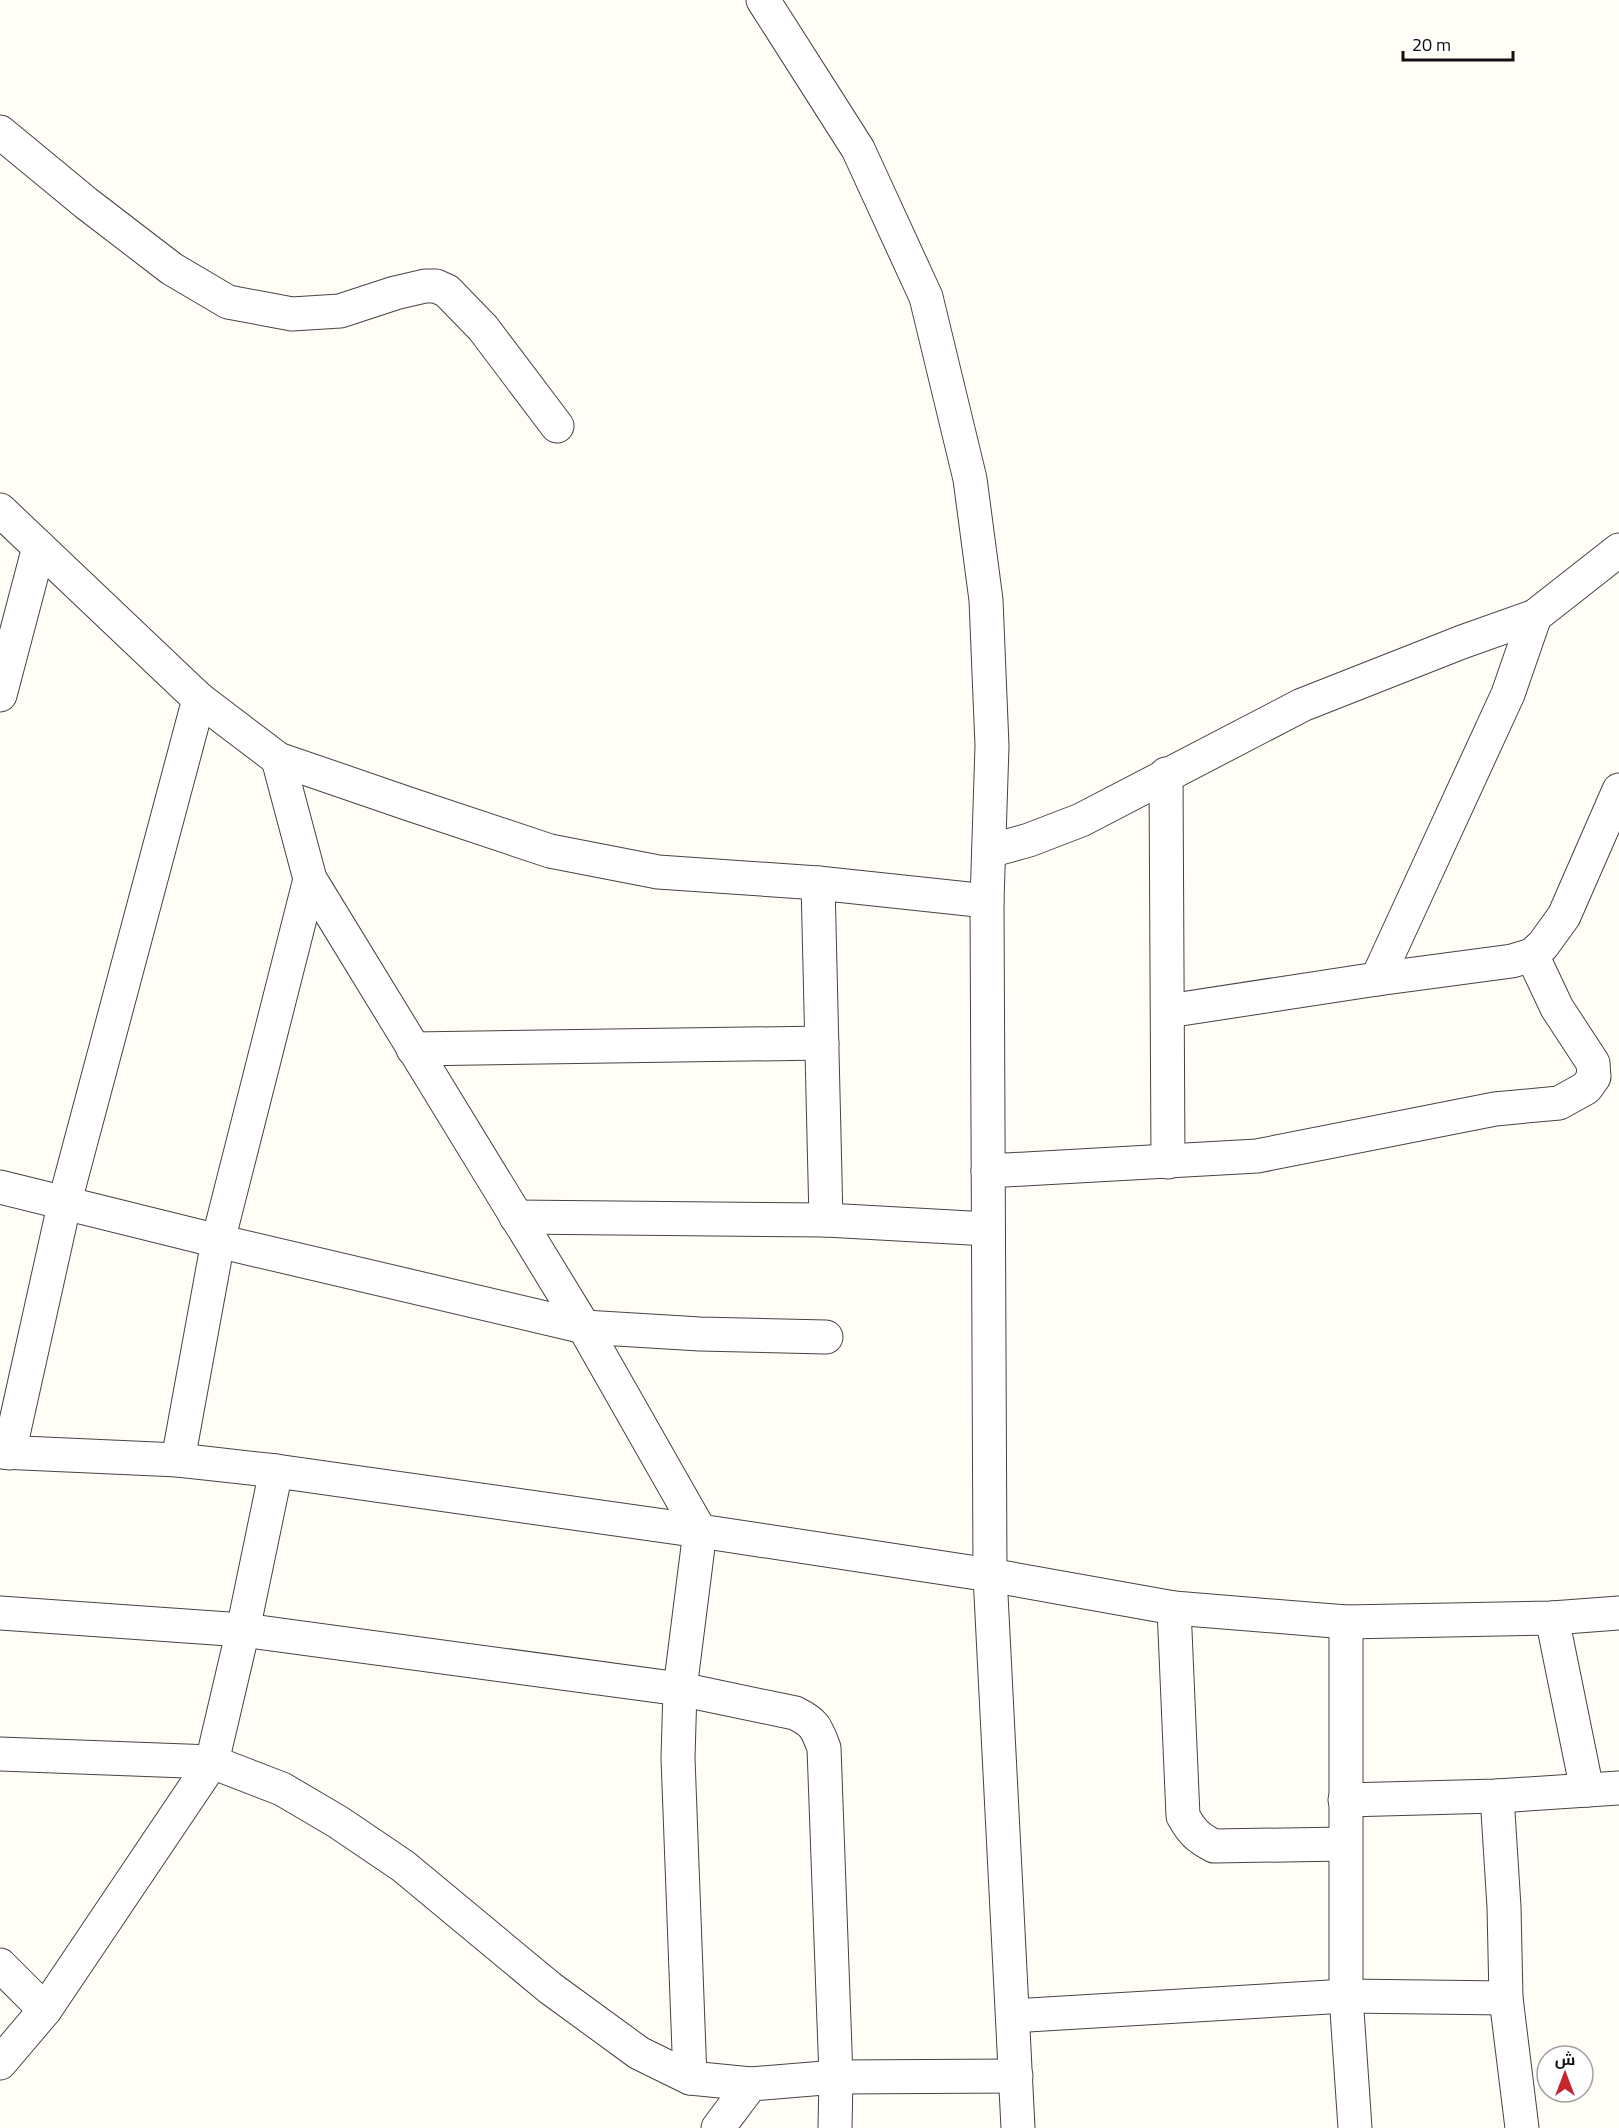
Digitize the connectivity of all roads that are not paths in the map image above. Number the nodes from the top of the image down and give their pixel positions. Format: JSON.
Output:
{"nodes":[{"id":1,"x":763,"y":0,"type":"edge"},
{"id":2,"x":0,"y":132,"type":"edge"},
{"id":3,"x":557,"y":426,"type":"dead end"},
{"id":4,"x":0,"y":510,"type":"edge"},
{"id":5,"x":39,"y":546,"type":"junction"},
{"id":6,"x":1619,"y":550,"type":"edge"},
{"id":7,"x":1535,"y":616,"type":"junction"},
{"id":8,"x":0,"y":695,"type":"edge"},
{"id":9,"x":199,"y":699,"type":"junction"},
{"id":10,"x":278,"y":759,"type":"junction"},
{"id":11,"x":1166,"y":774,"type":"junction"},
{"id":12,"x":1619,"y":790,"type":"edge"},
{"id":13,"x":989,"y":851,"type":"junction"},
{"id":14,"x":310,"y":879,"type":"junction"},
{"id":15,"x":818,"y":883,"type":"junction"},
{"id":16,"x":987,"y":901,"type":"junction"},
{"id":17,"x":1532,"y":955,"type":"junction"},
{"id":18,"x":1377,"y":979,"type":"junction"},
{"id":19,"x":1168,"y":1011,"type":"junction"},
{"id":20,"x":822,"y":1043,"type":"junction"},
{"id":21,"x":413,"y":1049,"type":"junction"},
{"id":22,"x":1168,"y":1162,"type":"junction"},
{"id":23,"x":988,"y":1171,"type":"junction"},
{"id":24,"x":0,"y":1187,"type":"edge"},
{"id":25,"x":65,"y":1202,"type":"junction"},
{"id":26,"x":516,"y":1217,"type":"junction"},
{"id":27,"x":826,"y":1220,"type":"junction"},
{"id":28,"x":988,"y":1229,"type":"junction"},
{"id":29,"x":218,"y":1241,"type":"junction"},
{"id":30,"x":584,"y":1327,"type":"junction"},
{"id":31,"x":826,"y":1337,"type":"dead end"},
{"id":32,"x":5,"y":1453,"type":"edge"},
{"id":33,"x":178,"y":1460,"type":"junction"},
{"id":34,"x":276,"y":1471,"type":"junction"},
{"id":35,"x":700,"y":1531,"type":"junction"},
{"id":36,"x":990,"y":1575,"type":"junction"},
{"id":37,"x":1174,"y":1608,"type":"junction"},
{"id":38,"x":0,"y":1613,"type":"edge"},
{"id":39,"x":1619,"y":1613,"type":"edge"},
{"id":40,"x":1552,"y":1618,"type":"junction"},
{"id":41,"x":1346,"y":1622,"type":"junction"},
{"id":42,"x":243,"y":1630,"type":"junction"},
{"id":43,"x":680,"y":1689,"type":"junction"},
{"id":44,"x":0,"y":1754,"type":"edge"},
{"id":45,"x":212,"y":1762,"type":"junction"},
{"id":46,"x":1603,"y":1789,"type":"edge"},
{"id":47,"x":1497,"y":1796,"type":"junction"},
{"id":48,"x":1346,"y":1800,"type":"junction"},
{"id":49,"x":1345,"y":1844,"type":"junction"},
{"id":50,"x":0,"y":1965,"type":"edge"},
{"id":51,"x":1346,"y":1996,"type":"junction"},
{"id":52,"x":1506,"y":1998,"type":"junction"},
{"id":53,"x":45,"y":2010,"type":"junction"},
{"id":54,"x":1013,"y":2016,"type":"junction"},
{"id":55,"x":0,"y":2063,"type":"edge"},
{"id":56,"x":1016,"y":2076,"type":"junction"},
{"id":57,"x":836,"y":2077,"type":"junction"},
{"id":58,"x":690,"y":2078,"type":"junction"},
{"id":59,"x":751,"y":2084,"type":"junction"},
{"id":60,"x":718,"y":2128,"type":"edge"},
{"id":61,"x":835,"y":2128,"type":"edge"},
{"id":62,"x":1018,"y":2128,"type":"edge"},
{"id":63,"x":1355,"y":2128,"type":"edge"},
{"id":64,"x":1522,"y":2128,"type":"edge"}],
"edges":[{"from":1,"to":13,"type":"street"},
{"from":2,"to":3,"type":"street"},
{"from":4,"to":5,"type":"street"},
{"from":5,"to":8,"type":"street"},
{"from":5,"to":9,"type":"street"},
{"from":6,"to":7,"type":"street"},
{"from":7,"to":11,"type":"street"},
{"from":7,"to":18,"type":"street"},
{"from":9,"to":10,"type":"street"},
{"from":9,"to":25,"type":"street"},
{"from":10,"to":14,"type":"street"},
{"from":10,"to":15,"type":"street"},
{"from":11,"to":13,"type":"street"},
{"from":11,"to":19,"type":"street"},
{"from":12,"to":17,"type":"street"},
{"from":13,"to":16,"type":"street"},
{"from":14,"to":21,"type":"street"},
{"from":14,"to":29,"type":"street"},
{"from":15,"to":16,"type":"street"},
{"from":15,"to":20,"type":"street"},
{"from":16,"to":23,"type":"street"},
{"from":17,"to":18,"type":"street"},
{"from":17,"to":22,"type":"street"},
{"from":18,"to":19,"type":"street"},
{"from":19,"to":22,"type":"street"},
{"from":20,"to":21,"type":"street"},
{"from":20,"to":27,"type":"street"},
{"from":21,"to":26,"type":"street"},
{"from":22,"to":23,"type":"street"},
{"from":23,"to":28,"type":"street"},
{"from":24,"to":25,"type":"street"},
{"from":25,"to":29,"type":"street"},
{"from":25,"to":32,"type":"street"},
{"from":26,"to":27,"type":"street"},
{"from":26,"to":30,"type":"street"},
{"from":27,"to":28,"type":"street"},
{"from":28,"to":36,"type":"street"},
{"from":29,"to":30,"type":"street"},
{"from":29,"to":33,"type":"street"},
{"from":30,"to":31,"type":"street"},
{"from":30,"to":35,"type":"street"},
{"from":32,"to":33,"type":"street"},
{"from":33,"to":34,"type":"street"},
{"from":34,"to":35,"type":"street"},
{"from":34,"to":42,"type":"street"},
{"from":35,"to":36,"type":"street"},
{"from":35,"to":43,"type":"street"},
{"from":36,"to":37,"type":"street"},
{"from":36,"to":54,"type":"street"},
{"from":37,"to":41,"type":"street"},
{"from":37,"to":49,"type":"street"},
{"from":38,"to":42,"type":"street"},
{"from":39,"to":40,"type":"street"},
{"from":40,"to":41,"type":"street"},
{"from":40,"to":46,"type":"street"},
{"from":41,"to":48,"type":"street"},
{"from":42,"to":43,"type":"street"},
{"from":42,"to":45,"type":"street"},
{"from":43,"to":57,"type":"street"},
{"from":43,"to":58,"type":"street"},
{"from":44,"to":45,"type":"street"},
{"from":45,"to":53,"type":"street"},
{"from":45,"to":58,"type":"street"},
{"from":46,"to":47,"type":"street"},
{"from":47,"to":48,"type":"street"},
{"from":47,"to":52,"type":"street"},
{"from":48,"to":49,"type":"street"},
{"from":49,"to":51,"type":"street"},
{"from":50,"to":53,"type":"street"},
{"from":51,"to":52,"type":"street"},
{"from":51,"to":54,"type":"street"},
{"from":51,"to":63,"type":"street"},
{"from":52,"to":64,"type":"street"},
{"from":53,"to":55,"type":"street"},
{"from":54,"to":56,"type":"street"},
{"from":56,"to":57,"type":"street"},
{"from":56,"to":62,"type":"street"},
{"from":57,"to":59,"type":"street"},
{"from":57,"to":61,"type":"street"},
{"from":58,"to":59,"type":"street"},
{"from":59,"to":60,"type":"street"}]}
